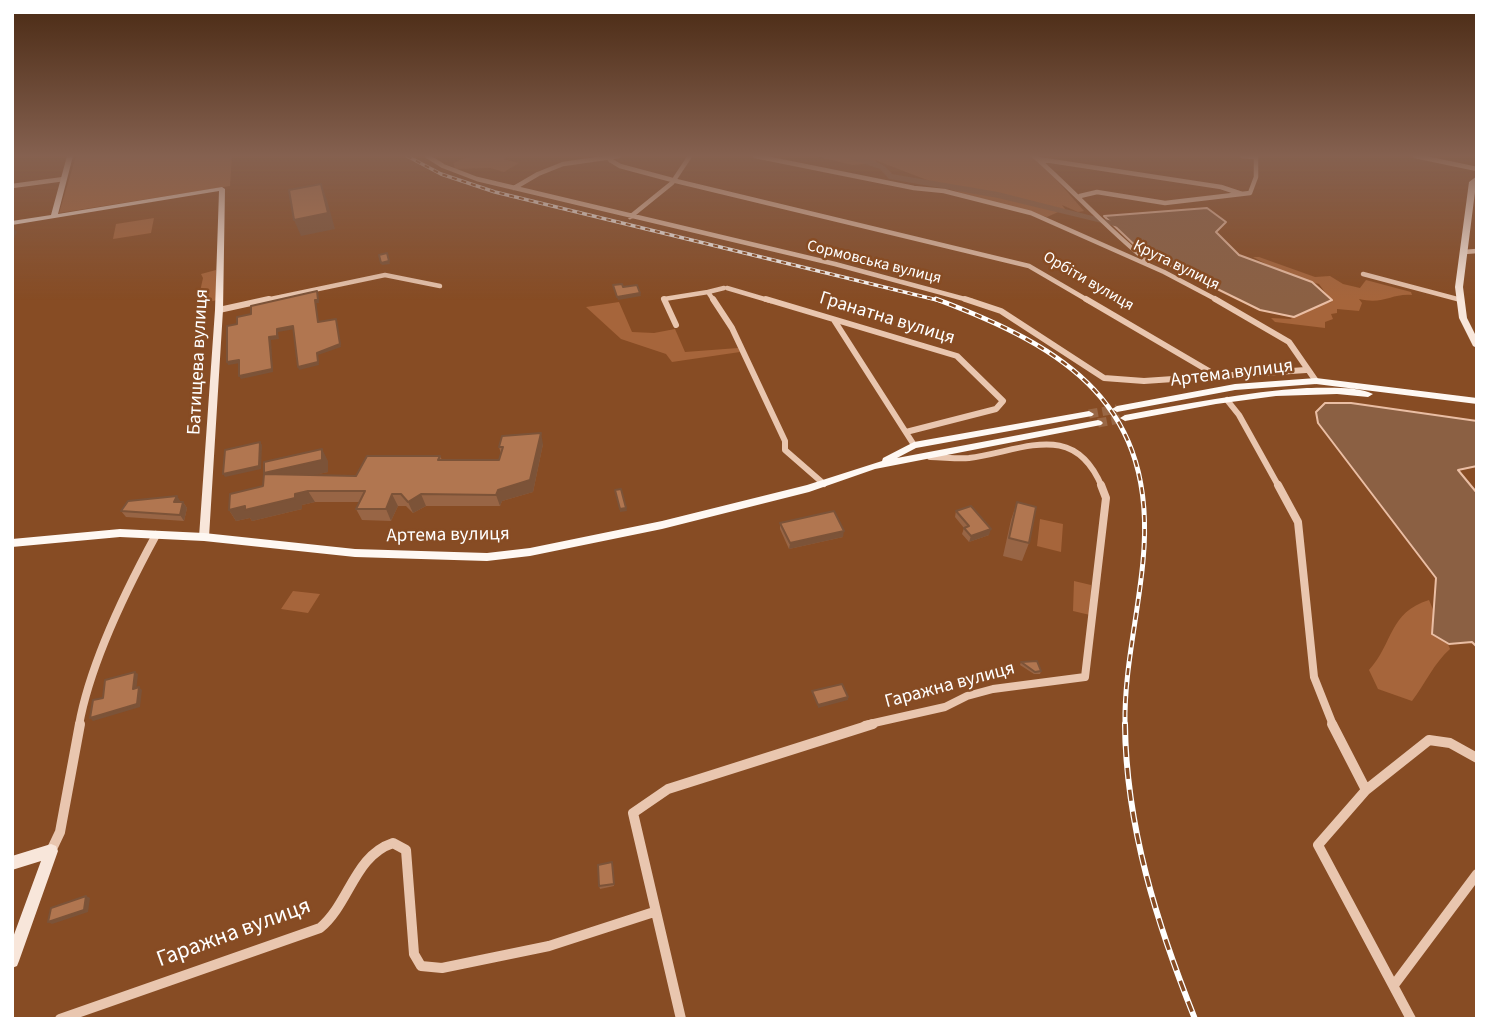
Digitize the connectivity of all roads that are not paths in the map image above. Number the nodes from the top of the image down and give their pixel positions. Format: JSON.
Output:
{"nodes":[{"id":1,"x":57,"y":204,"type":"edge"},
{"id":2,"x":128,"y":204,"type":"edge"},
{"id":3,"x":222,"y":204,"type":"edge"},
{"id":4,"x":578,"y":204,"type":"edge"},
{"id":5,"x":646,"y":204,"type":"edge"},
{"id":6,"x":771,"y":204,"type":"edge"},
{"id":7,"x":996,"y":204,"type":"edge"},
{"id":8,"x":1088,"y":204,"type":"edge"},
{"id":9,"x":1469,"y":204,"type":"edge"},
{"id":10,"x":54,"y":216,"type":"junction"},
{"id":11,"x":630,"y":217,"type":"junction"},
{"id":12,"x":12,"y":223,"type":"edge"},
{"id":13,"x":1477,"y":251,"type":"edge"},
{"id":14,"x":1464,"y":252,"type":"junction"},
{"id":15,"x":1164,"y":272,"type":"junction"},
{"id":16,"x":1363,"y":274,"type":"dead end"},
{"id":17,"x":440,"y":286,"type":"dead end"},
{"id":18,"x":708,"y":292,"type":"junction"},
{"id":19,"x":1461,"y":300,"type":"junction"},
{"id":20,"x":219,"y":310,"type":"junction"},
{"id":21,"x":833,"y":320,"type":"junction"},
{"id":22,"x":676,"y":325,"type":"dead end"},
{"id":23,"x":1476,"y":343,"type":"edge"},
{"id":24,"x":1306,"y":370,"type":"junction"},
{"id":25,"x":1215,"y":375,"type":"junction"},
{"id":26,"x":1316,"y":382,"type":"junction"},
{"id":27,"x":1227,"y":400,"type":"junction"},
{"id":28,"x":1477,"y":401,"type":"edge"},
{"id":29,"x":1477,"y":408,"type":"edge"},
{"id":30,"x":1117,"y":409,"type":"tunnel mouth"},
{"id":31,"x":1089,"y":414,"type":"tunnel mouth"},
{"id":32,"x":1125,"y":418,"type":"tunnel mouth"},
{"id":33,"x":1098,"y":423,"type":"tunnel mouth"},
{"id":34,"x":906,"y":432,"type":"junction"},
{"id":35,"x":929,"y":442,"type":"junction"},
{"id":36,"x":914,"y":445,"type":"junction"},
{"id":37,"x":922,"y":456,"type":"junction"},
{"id":38,"x":874,"y":467,"type":"junction"},
{"id":39,"x":824,"y":484,"type":"junction"},
{"id":40,"x":156,"y":535,"type":"junction"},
{"id":41,"x":204,"y":537,"type":"junction"},
{"id":42,"x":12,"y":542,"type":"edge"},
{"id":43,"x":1477,"y":758,"type":"edge"},
{"id":44,"x":1366,"y":790,"type":"junction"},
{"id":45,"x":51,"y":851,"type":"junction"},
{"id":46,"x":12,"y":863,"type":"edge"},
{"id":47,"x":1477,"y":874,"type":"edge"},
{"id":48,"x":654,"y":912,"type":"junction"},
{"id":49,"x":12,"y":961,"type":"edge"},
{"id":50,"x":1395,"y":985,"type":"junction"},
{"id":51,"x":60,"y":1019,"type":"edge"},
{"id":52,"x":681,"y":1019,"type":"edge"},
{"id":53,"x":1411,"y":1019,"type":"edge"}],
"edges":[{"from":1,"to":10,"type":"street"},
{"from":2,"to":10,"type":"street","name":"Батищева вулиця"},
{"from":3,"to":20,"type":"street","name":"Батищева вулиця"},
{"from":4,"to":11,"type":"street","name":"Сормовська вулиця"},
{"from":5,"to":11,"type":"street"},
{"from":6,"to":25,"type":"street","name":"Орбіти вулиця"},
{"from":7,"to":15,"type":"street","name":"Крута вулиця"},
{"from":8,"to":15,"type":"street"},
{"from":9,"to":14,"type":"street"},
{"from":10,"to":12,"type":"street"},
{"from":11,"to":25,"type":"street","name":"Сормовська вулиця"},
{"from":13,"to":14,"type":"street"},
{"from":14,"to":19,"type":"street"},
{"from":15,"to":24,"type":"street","name":"Крута вулиця"},
{"from":16,"to":19,"type":"street"},
{"from":17,"to":20,"type":"street"},
{"from":18,"to":21,"type":"street","name":"Гранатна вулиця"},
{"from":18,"to":22,"type":"street"},
{"from":18,"to":39,"type":"street"},
{"from":19,"to":23,"type":"street"},
{"from":20,"to":41,"type":"street","name":"Батищева вулиця"},
{"from":21,"to":34,"type":"street"},
{"from":21,"to":34,"type":"street","name":"Гранатна вулиця"},
{"from":24,"to":25,"type":"street","name":"Сормовська вулиця"},
{"from":24,"to":26,"type":"street","name":"Крута вулиця"},
{"from":26,"to":28,"type":"main road","name":"Артема вулиця"},
{"from":26,"to":30,"type":"main road","name":"Артема вулиця"},
{"from":27,"to":29,"type":"main road","name":"Артема вулиця"},
{"from":27,"to":32,"type":"main road","name":"Артема вулиця"},
{"from":27,"to":44,"type":"street"},
{"from":31,"to":35,"type":"main road","name":"Артема вулиця"},
{"from":33,"to":37,"type":"main road","name":"Артема вулиця"},
{"from":34,"to":36,"type":"street"},
{"from":35,"to":36,"type":"main road","name":"Артема вулиця"},
{"from":35,"to":37,"type":"main road"},
{"from":36,"to":38,"type":"main road","name":"Артема вулиця"},
{"from":37,"to":38,"type":"main road","name":"Артема вулиця"},
{"from":37,"to":48,"type":"street","name":"Гаражна вулиця"},
{"from":38,"to":39,"type":"main road","name":"Артема вулиця"},
{"from":39,"to":41,"type":"main road","name":"Артема вулиця"},
{"from":40,"to":41,"type":"main road","name":"Артема вулиця"},
{"from":40,"to":42,"type":"main road","name":"Артема вулиця"},
{"from":40,"to":45,"type":"street"},
{"from":43,"to":44,"type":"street"},
{"from":44,"to":50,"type":"street"},
{"from":45,"to":46,"type":"street"},
{"from":45,"to":49,"type":"street"},
{"from":47,"to":50,"type":"street"},
{"from":48,"to":51,"type":"street","name":"Гаражна вулиця"},
{"from":48,"to":52,"type":"street","name":"Гаражна вулиця"},
{"from":50,"to":53,"type":"street"}]}
